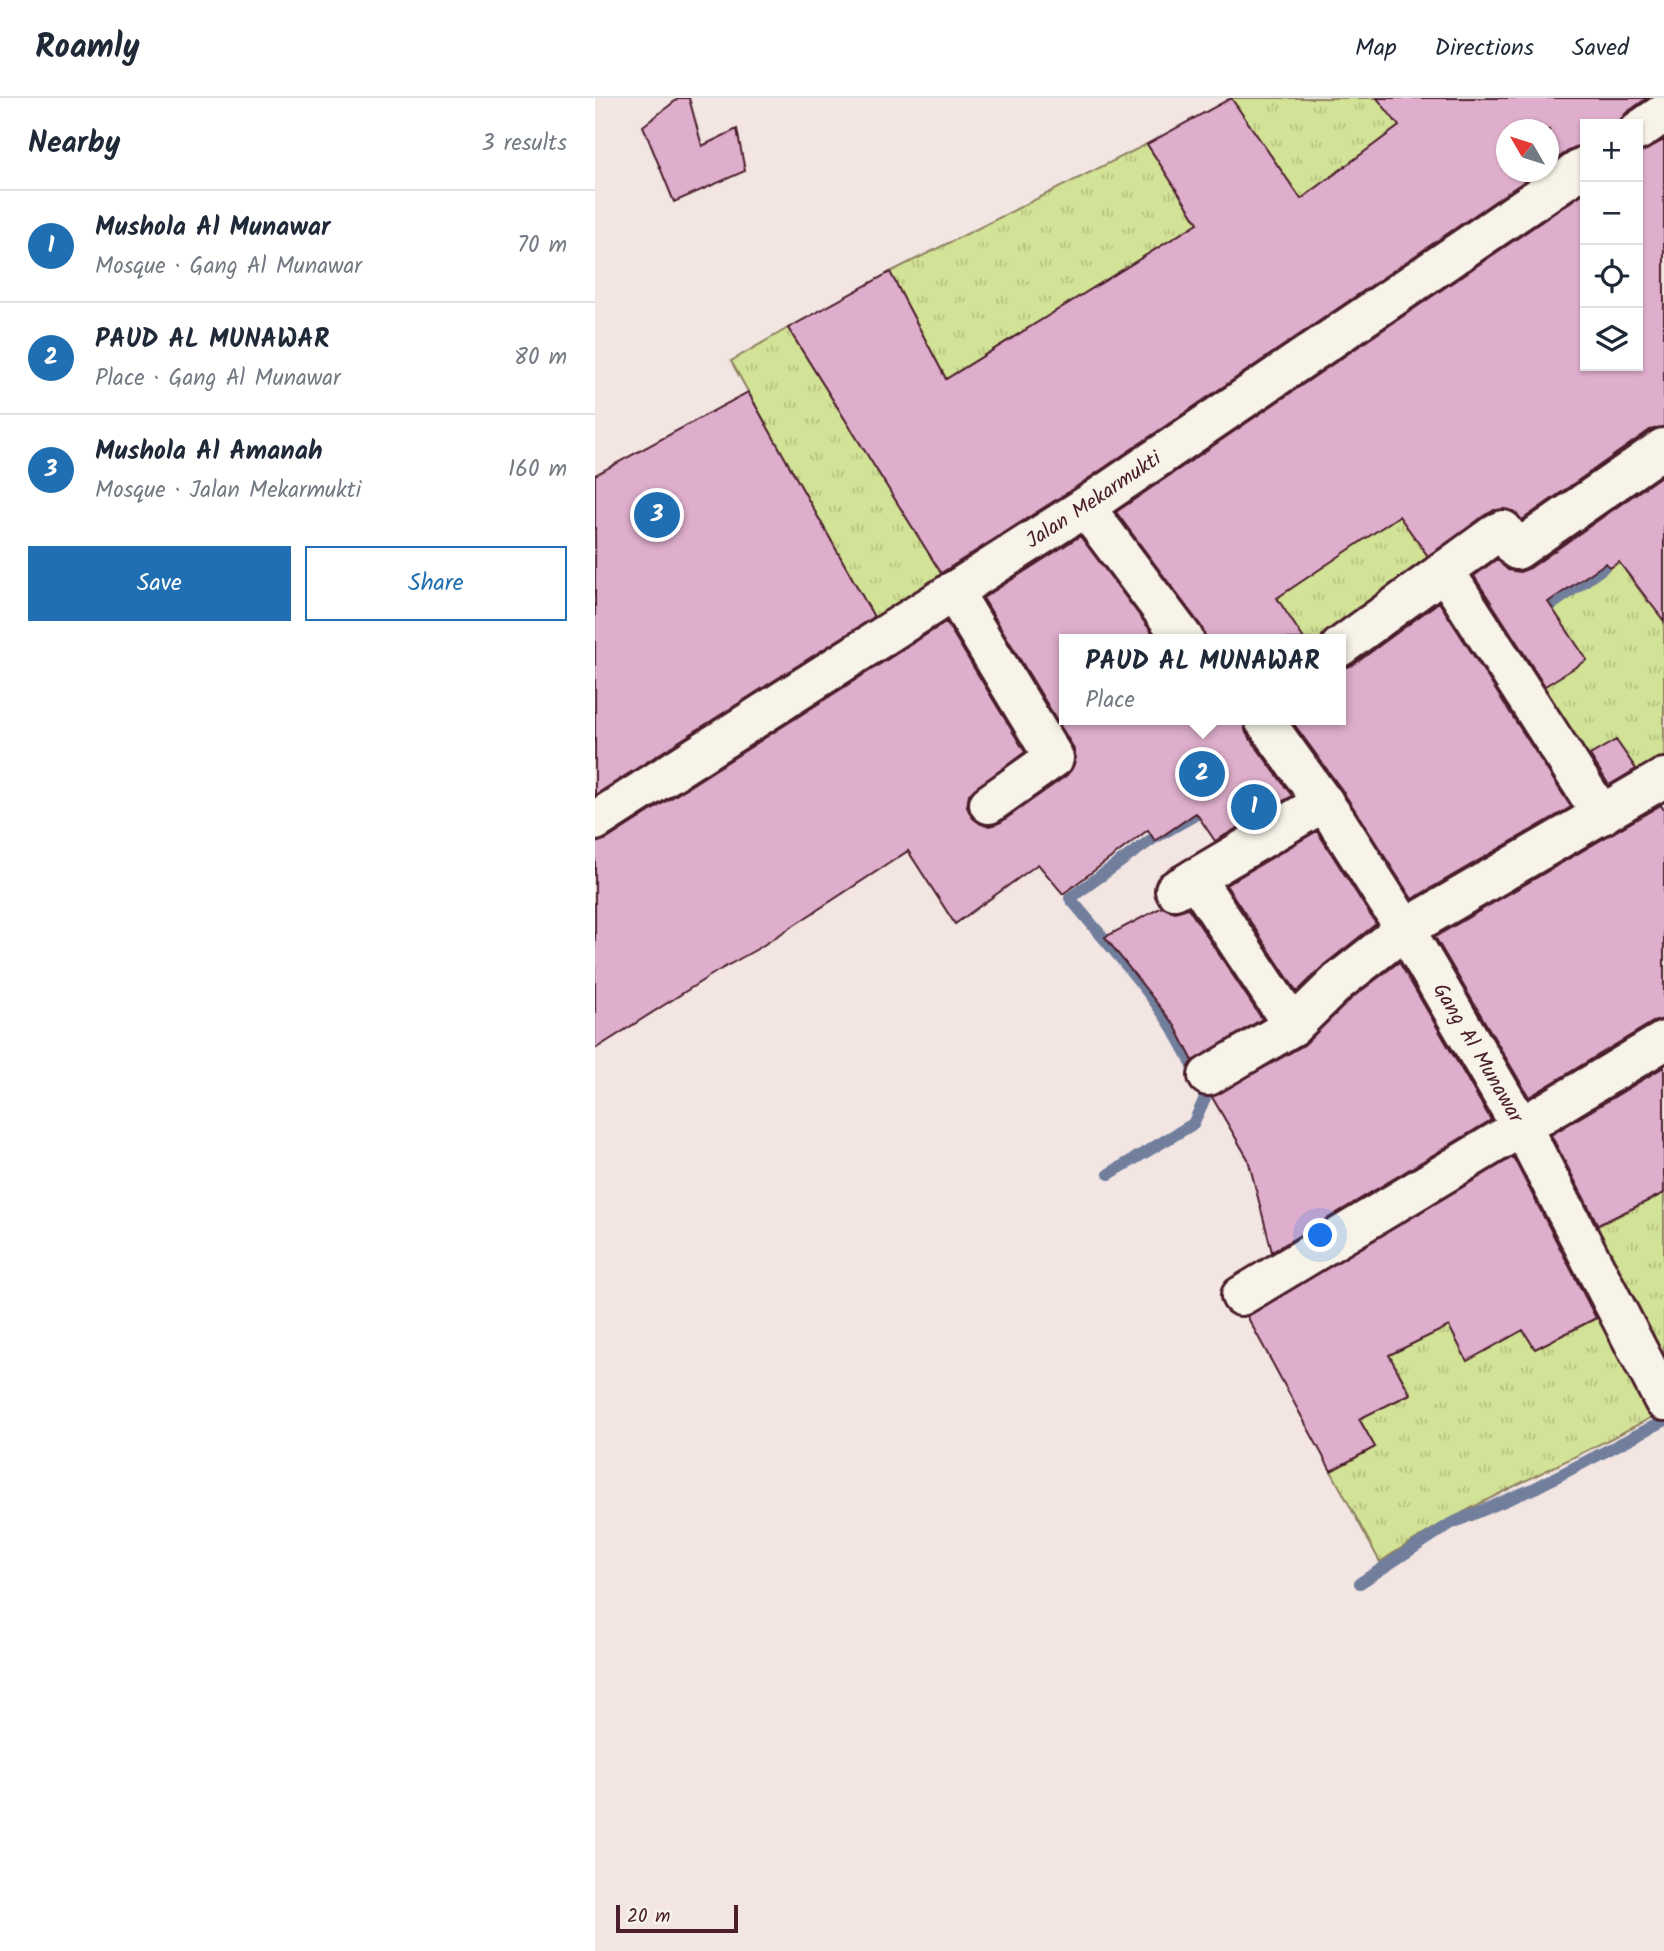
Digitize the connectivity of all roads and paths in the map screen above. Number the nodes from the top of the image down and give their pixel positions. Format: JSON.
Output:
{"nodes":[{"id":1,"x":1641,"y":98,"type":"edge"},
{"id":2,"x":1664,"y":112,"type":"edge"},
{"id":3,"x":1643,"y":127,"type":"edge"},
{"id":4,"x":1580,"y":169,"type":"edge"},
{"id":5,"x":1664,"y":454,"type":"edge"},
{"id":6,"x":1085,"y":507,"type":"junction"},
{"id":7,"x":1444,"y":570,"type":"junction"},
{"id":8,"x":953,"y":591,"type":"junction"},
{"id":9,"x":1180,"y":634,"type":"edge"},
{"id":10,"x":1346,"y":643,"type":"edge"},
{"id":11,"x":1268,"y":725,"type":"edge"},
{"id":12,"x":1664,"y":778,"type":"edge"},
{"id":13,"x":1324,"y":802,"type":"junction"},
{"id":14,"x":989,"y":804,"type":"dead end"},
{"id":15,"x":1602,"y":815,"type":"junction"},
{"id":16,"x":595,"y":821,"type":"edge"},
{"id":17,"x":1405,"y":929,"type":"junction"},
{"id":18,"x":1293,"y":1026,"type":"junction"},
{"id":19,"x":1664,"y":1041,"type":"edge"},
{"id":20,"x":1208,"y":1076,"type":"dead end"},
{"id":21,"x":1521,"y":1128,"type":"junction"},
{"id":22,"x":1241,"y":1296,"type":"dead end"},
{"id":23,"x":1664,"y":1401,"type":"edge"}],
"edges":[{"from":1,"to":2,"type":"street"},
{"from":2,"to":3,"type":"street"},
{"from":4,"to":6,"type":"street","name":"Jalan Mekarmukti"},
{"from":5,"to":7,"type":"street"},
{"from":6,"to":8,"type":"street","name":"Jalan Mekarmukti"},
{"from":6,"to":9,"type":"street"},
{"from":7,"to":10,"type":"street"},
{"from":7,"to":15,"type":"street"},
{"from":8,"to":14,"type":"street"},
{"from":8,"to":16,"type":"street","name":"Jalan Mekarmukti"},
{"from":11,"to":13,"type":"street","name":"Gang Al Munawar"},
{"from":12,"to":15,"type":"street"},
{"from":13,"to":17,"type":"street","name":"Gang Al Munawar"},
{"from":13,"to":18,"type":"street"},
{"from":15,"to":17,"type":"street"},
{"from":17,"to":18,"type":"street"},
{"from":17,"to":21,"type":"street","name":"Gang Al Munawar"},
{"from":18,"to":20,"type":"street"},
{"from":19,"to":21,"type":"street"},
{"from":21,"to":22,"type":"street"},
{"from":21,"to":23,"type":"street","name":"Gang Al Munawar"}]}
